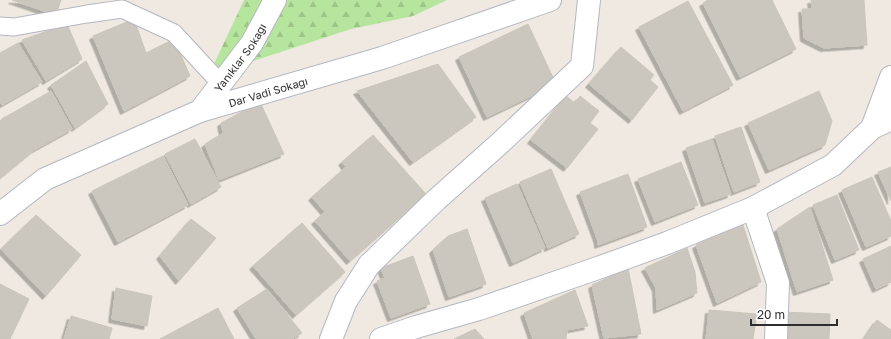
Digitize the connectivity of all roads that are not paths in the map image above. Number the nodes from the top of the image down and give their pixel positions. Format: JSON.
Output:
{"nodes":[{"id":1,"x":275,"y":0,"type":"edge"},
{"id":2,"x":550,"y":0,"type":"edge"},
{"id":3,"x":589,"y":0,"type":"edge"},
{"id":4,"x":0,"y":26,"type":"edge"},
{"id":5,"x":891,"y":77,"type":"edge"},
{"id":6,"x":221,"y":84,"type":"junction"},
{"id":7,"x":200,"y":111,"type":"junction"},
{"id":8,"x":882,"y":123,"type":"edge"},
{"id":9,"x":753,"y":208,"type":"junction"},
{"id":10,"x":0,"y":214,"type":"edge"},
{"id":11,"x":331,"y":339,"type":"edge"},
{"id":12,"x":381,"y":339,"type":"edge"},
{"id":13,"x":776,"y":339,"type":"edge"}],
"edges":[{"from":1,"to":6,"type":"street","name":"Yanıklar Sokağı"},
{"from":2,"to":7,"type":"street","name":"Dar Vadi Sokağı"},
{"from":3,"to":11,"type":"street"},
{"from":4,"to":6,"type":"lane"},
{"from":5,"to":8,"type":"street"},
{"from":6,"to":7,"type":"street","name":"Yanıklar Sokağı"},
{"from":7,"to":10,"type":"street","name":"Dar Vadi Sokağı"},
{"from":8,"to":9,"type":"street"},
{"from":9,"to":12,"type":"street"},
{"from":9,"to":13,"type":"street"}]}
